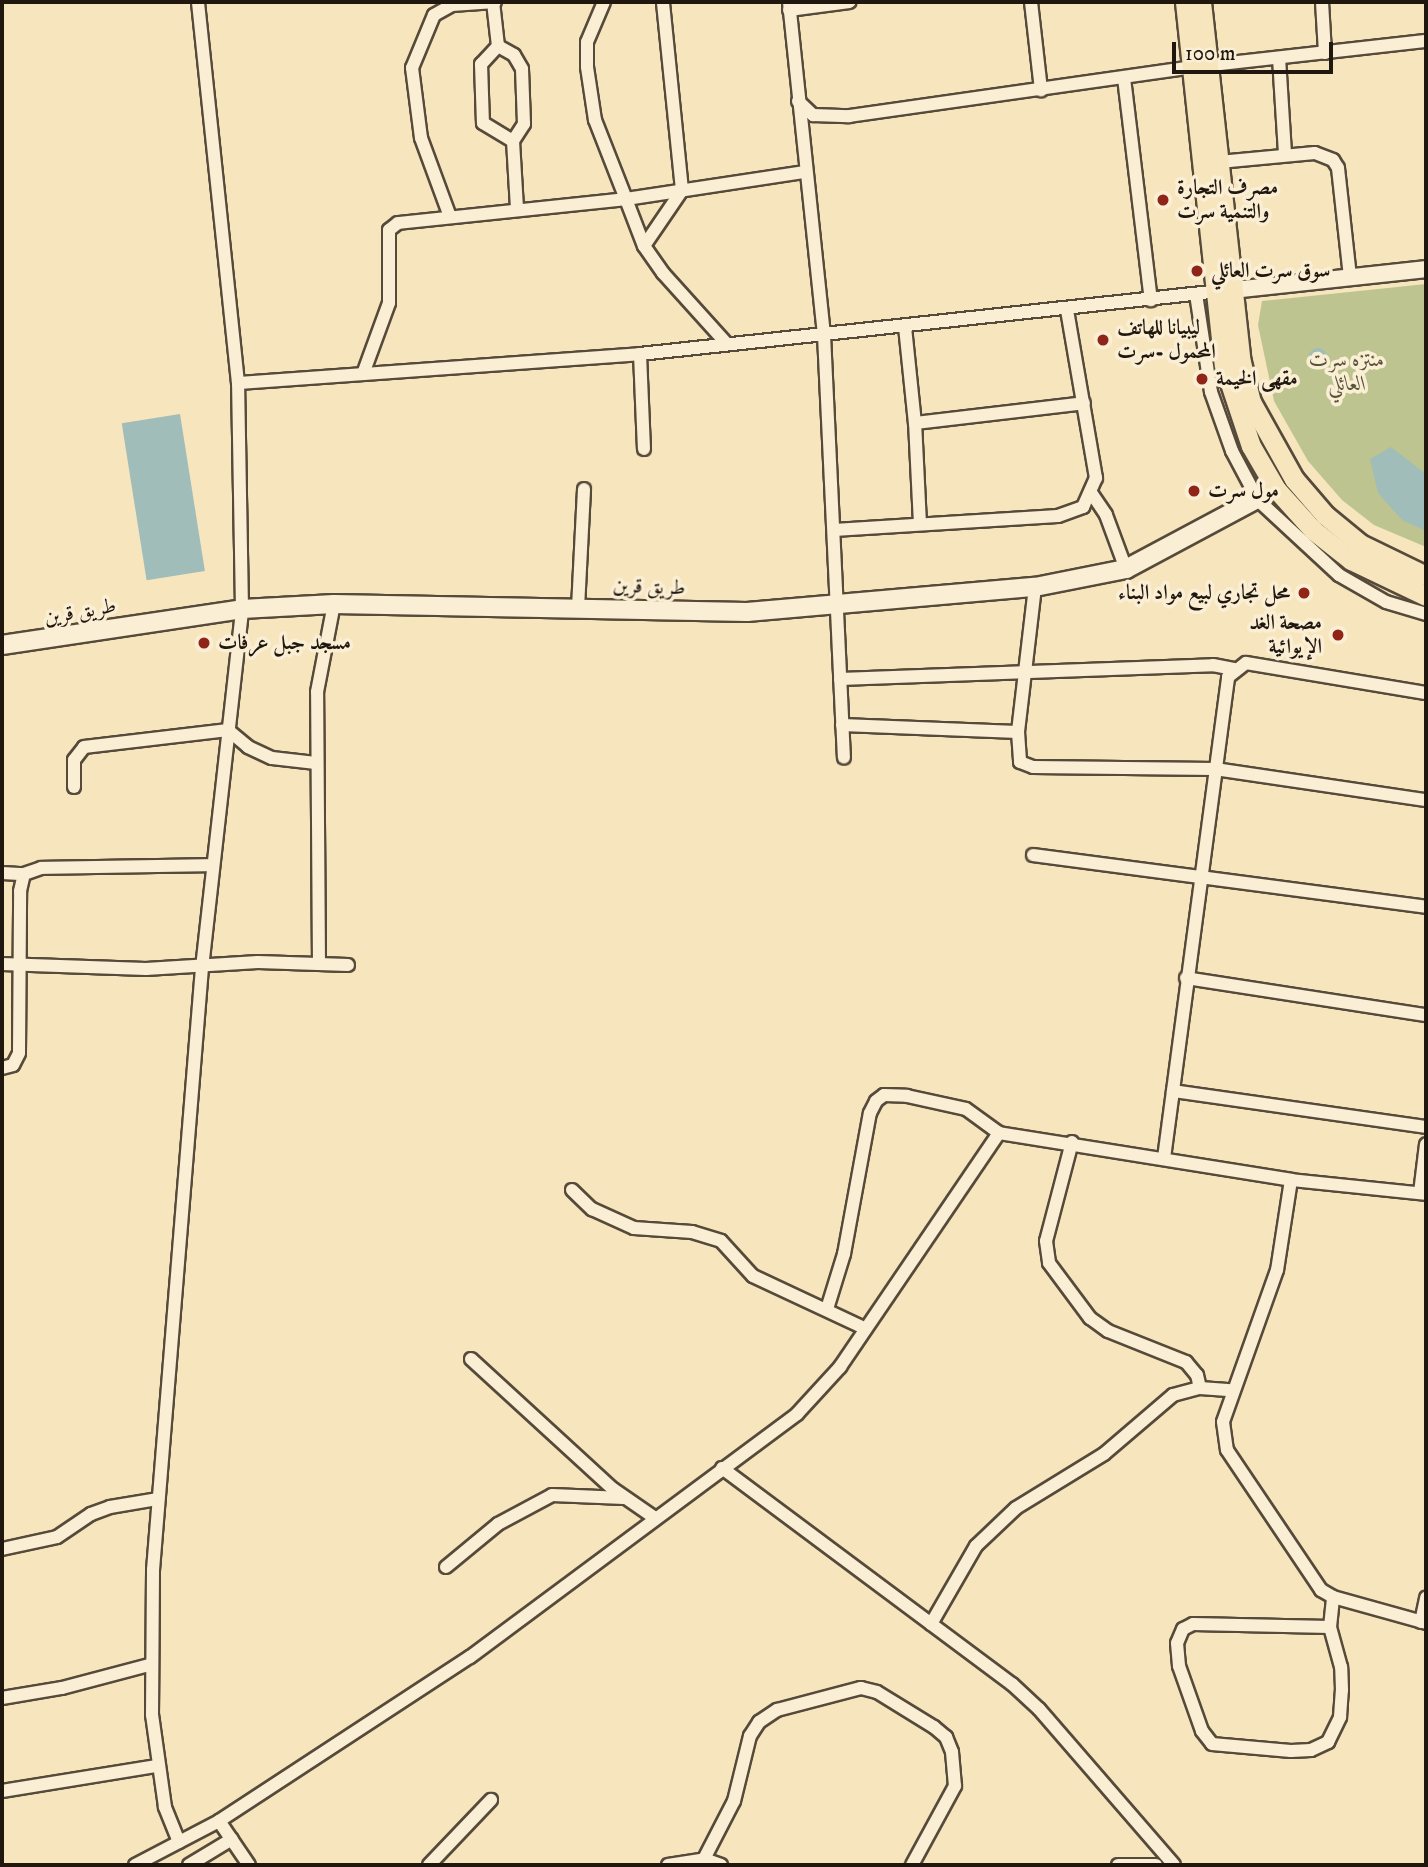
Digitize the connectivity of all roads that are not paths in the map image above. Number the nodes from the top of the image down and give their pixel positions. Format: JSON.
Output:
{"nodes":[{"id":1,"x":198,"y":2,"type":"edge"},
{"id":2,"x":494,"y":2,"type":"edge"},
{"id":3,"x":604,"y":2,"type":"edge"},
{"id":4,"x":663,"y":2,"type":"edge"},
{"id":5,"x":849,"y":2,"type":"edge"},
{"id":6,"x":1031,"y":2,"type":"edge"},
{"id":7,"x":1185,"y":2,"type":"edge"},
{"id":8,"x":1200,"y":2,"type":"edge"},
{"id":9,"x":1322,"y":2,"type":"edge"},
{"id":10,"x":442,"y":5,"type":"edge"},
{"id":11,"x":789,"y":6,"type":"edge"},
{"id":12,"x":1426,"y":41,"type":"edge"},
{"id":13,"x":498,"y":46,"type":"junction"},
{"id":14,"x":1325,"y":53,"type":"junction"},
{"id":15,"x":1279,"y":58,"type":"junction"},
{"id":16,"x":1200,"y":66,"type":"junction"},
{"id":17,"x":1124,"y":78,"type":"junction"},
{"id":18,"x":1041,"y":90,"type":"junction"},
{"id":19,"x":796,"y":94,"type":"junction"},
{"id":20,"x":513,"y":141,"type":"junction"},
{"id":21,"x":1212,"y":152,"type":"junction"},
{"id":22,"x":1286,"y":154,"type":"junction"},
{"id":23,"x":805,"y":172,"type":"junction"},
{"id":24,"x":682,"y":190,"type":"junction"},
{"id":25,"x":626,"y":199,"type":"junction"},
{"id":26,"x":517,"y":208,"type":"junction"},
{"id":27,"x":449,"y":214,"type":"junction"},
{"id":28,"x":645,"y":246,"type":"junction"},
{"id":29,"x":1426,"y":269,"type":"edge"},
{"id":30,"x":1350,"y":276,"type":"junction"},
{"id":31,"x":1224,"y":291,"type":"junction"},
{"id":32,"x":1196,"y":294,"type":"junction"},
{"id":33,"x":1151,"y":300,"type":"junction"},
{"id":34,"x":1067,"y":310,"type":"junction"},
{"id":35,"x":905,"y":327,"type":"junction"},
{"id":36,"x":824,"y":335,"type":"junction"},
{"id":37,"x":727,"y":344,"type":"junction"},
{"id":38,"x":640,"y":354,"type":"junction"},
{"id":39,"x":363,"y":374,"type":"junction"},
{"id":40,"x":238,"y":383,"type":"junction"},
{"id":41,"x":1229,"y":383,"type":"junction"},
{"id":42,"x":1211,"y":392,"type":"junction"},
{"id":43,"x":1084,"y":403,"type":"junction"},
{"id":44,"x":915,"y":424,"type":"junction"},
{"id":45,"x":644,"y":449,"type":"dead end"},
{"id":46,"x":584,"y":489,"type":"dead end"},
{"id":47,"x":1276,"y":489,"type":"junction"},
{"id":48,"x":1092,"y":494,"type":"junction"},
{"id":49,"x":1258,"y":500,"type":"junction"},
{"id":50,"x":920,"y":524,"type":"junction"},
{"id":51,"x":834,"y":530,"type":"junction"},
{"id":52,"x":1345,"y":568,"type":"junction"},
{"id":53,"x":1126,"y":569,"type":"junction"},
{"id":54,"x":1426,"y":576,"type":"edge"},
{"id":55,"x":1035,"y":587,"type":"junction"},
{"id":56,"x":1426,"y":596,"type":"edge"},
{"id":57,"x":334,"y":604,"type":"junction"},
{"id":58,"x":838,"y":607,"type":"junction"},
{"id":59,"x":578,"y":608,"type":"junction"},
{"id":60,"x":242,"y":609,"type":"junction"},
{"id":61,"x":1426,"y":614,"type":"edge"},
{"id":62,"x":2,"y":645,"type":"edge"},
{"id":63,"x":1234,"y":669,"type":"junction"},
{"id":64,"x":1025,"y":672,"type":"junction"},
{"id":65,"x":841,"y":679,"type":"junction"},
{"id":66,"x":1426,"y":693,"type":"edge"},
{"id":67,"x":842,"y":725,"type":"junction"},
{"id":68,"x":228,"y":730,"type":"junction"},
{"id":69,"x":1018,"y":732,"type":"junction"},
{"id":70,"x":844,"y":758,"type":"dead end"},
{"id":71,"x":316,"y":763,"type":"junction"},
{"id":72,"x":1215,"y":769,"type":"junction"},
{"id":73,"x":74,"y":787,"type":"dead end"},
{"id":74,"x":1426,"y":800,"type":"edge"},
{"id":75,"x":1033,"y":855,"type":"dead end"},
{"id":76,"x":213,"y":865,"type":"junction"},
{"id":77,"x":2,"y":873,"type":"edge"},
{"id":78,"x":23,"y":874,"type":"junction"},
{"id":79,"x":1199,"y":876,"type":"junction"},
{"id":80,"x":1426,"y":907,"type":"edge"},
{"id":81,"x":2,"y":964,"type":"edge"},
{"id":82,"x":319,"y":964,"type":"junction"},
{"id":83,"x":19,"y":965,"type":"junction"},
{"id":84,"x":348,"y":965,"type":"dead end"},
{"id":85,"x":202,"y":968,"type":"junction"},
{"id":86,"x":1186,"y":978,"type":"junction"},
{"id":87,"x":1426,"y":1015,"type":"edge"},
{"id":88,"x":2,"y":1068,"type":"edge"},
{"id":89,"x":1173,"y":1091,"type":"junction"},
{"id":90,"x":1426,"y":1128,"type":"edge"},
{"id":91,"x":999,"y":1133,"type":"junction"},
{"id":92,"x":1072,"y":1142,"type":"junction"},
{"id":93,"x":1426,"y":1144,"type":"edge"},
{"id":94,"x":1164,"y":1158,"type":"junction"},
{"id":95,"x":1292,"y":1180,"type":"junction"},
{"id":96,"x":572,"y":1190,"type":"dead end"},
{"id":97,"x":1423,"y":1193,"type":"edge"},
{"id":98,"x":827,"y":1309,"type":"junction"},
{"id":99,"x":864,"y":1328,"type":"junction"},
{"id":100,"x":471,"y":1360,"type":"dead end"},
{"id":101,"x":1200,"y":1388,"type":"junction"},
{"id":102,"x":1231,"y":1391,"type":"junction"},
{"id":103,"x":722,"y":1468,"type":"junction"},
{"id":104,"x":624,"y":1498,"type":"junction"},
{"id":105,"x":158,"y":1499,"type":"junction"},
{"id":106,"x":655,"y":1518,"type":"junction"},
{"id":107,"x":2,"y":1549,"type":"edge"},
{"id":108,"x":446,"y":1567,"type":"dead end"},
{"id":109,"x":1333,"y":1597,"type":"junction"},
{"id":110,"x":1426,"y":1598,"type":"edge"},
{"id":111,"x":1424,"y":1623,"type":"edge"},
{"id":112,"x":931,"y":1624,"type":"junction"},
{"id":113,"x":1330,"y":1627,"type":"junction"},
{"id":114,"x":149,"y":1664,"type":"junction"},
{"id":115,"x":2,"y":1698,"type":"edge"},
{"id":116,"x":157,"y":1766,"type":"junction"},
{"id":117,"x":2,"y":1791,"type":"edge"},
{"id":118,"x":491,"y":1800,"type":"dead end"},
{"id":119,"x":219,"y":1821,"type":"junction"},
{"id":120,"x":232,"y":1839,"type":"junction"},
{"id":121,"x":179,"y":1842,"type":"junction"},
{"id":122,"x":704,"y":1859,"type":"junction"},
{"id":123,"x":135,"y":1865,"type":"edge"},
{"id":124,"x":189,"y":1865,"type":"edge"},
{"id":125,"x":249,"y":1865,"type":"edge"},
{"id":126,"x":429,"y":1865,"type":"edge"},
{"id":127,"x":668,"y":1865,"type":"edge"},
{"id":128,"x":721,"y":1865,"type":"edge"},
{"id":129,"x":912,"y":1865,"type":"edge"},
{"id":130,"x":1118,"y":1865,"type":"edge"},
{"id":131,"x":1156,"y":1865,"type":"edge"},
{"id":132,"x":1174,"y":1865,"type":"edge"}],
"edges":[{"from":1,"to":40,"type":"street"},
{"from":2,"to":10,"type":"street"},
{"from":2,"to":13,"type":"street"},
{"from":3,"to":25,"type":"street"},
{"from":4,"to":24,"type":"street"},
{"from":5,"to":11,"type":"street"},
{"from":6,"to":18,"type":"street"},
{"from":7,"to":16,"type":"main road"},
{"from":8,"to":16,"type":"main road"},
{"from":9,"to":14,"type":"street"},
{"from":10,"to":27,"type":"street"},
{"from":11,"to":19,"type":"street"},
{"from":12,"to":14,"type":"street"},
{"from":13,"to":20,"type":"street"},
{"from":13,"to":20,"type":"street"},
{"from":14,"to":15,"type":"street"},
{"from":15,"to":16,"type":"street"},
{"from":15,"to":22,"type":"street"},
{"from":16,"to":17,"type":"street"},
{"from":16,"to":21,"type":"main road"},
{"from":17,"to":18,"type":"street"},
{"from":17,"to":33,"type":"street"},
{"from":18,"to":19,"type":"street"},
{"from":19,"to":23,"type":"street"},
{"from":20,"to":26,"type":"street"},
{"from":21,"to":22,"type":"street"},
{"from":21,"to":31,"type":"main road"},
{"from":22,"to":30,"type":"street"},
{"from":23,"to":24,"type":"street"},
{"from":23,"to":36,"type":"street"},
{"from":24,"to":25,"type":"street"},
{"from":24,"to":28,"type":"street"},
{"from":25,"to":26,"type":"street"},
{"from":25,"to":28,"type":"street"},
{"from":26,"to":27,"type":"street"},
{"from":27,"to":39,"type":"street"},
{"from":28,"to":37,"type":"street"},
{"from":29,"to":30,"type":"street"},
{"from":30,"to":31,"type":"street"},
{"from":31,"to":32,"type":"street"},
{"from":31,"to":41,"type":"main road"},
{"from":31,"to":54,"type":"main road"},
{"from":32,"to":33,"type":"street"},
{"from":32,"to":42,"type":"street"},
{"from":33,"to":34,"type":"street"},
{"from":34,"to":35,"type":"street"},
{"from":34,"to":43,"type":"street"},
{"from":35,"to":36,"type":"street"},
{"from":35,"to":44,"type":"street"},
{"from":36,"to":37,"type":"street"},
{"from":36,"to":51,"type":"street"},
{"from":37,"to":38,"type":"street"},
{"from":38,"to":39,"type":"street"},
{"from":38,"to":45,"type":"street"},
{"from":39,"to":40,"type":"street"},
{"from":40,"to":60,"type":"street"},
{"from":41,"to":42,"type":"main road"},
{"from":41,"to":47,"type":"main road"},
{"from":42,"to":49,"type":"street"},
{"from":43,"to":44,"type":"street"},
{"from":43,"to":48,"type":"street"},
{"from":44,"to":50,"type":"street"},
{"from":46,"to":59,"type":"street"},
{"from":47,"to":49,"type":"main road","name":"طريق قرين"},
{"from":47,"to":52,"type":"main road"},
{"from":48,"to":50,"type":"street"},
{"from":48,"to":53,"type":"street"},
{"from":49,"to":52,"type":"street"},
{"from":49,"to":53,"type":"main road","name":"طريق قرين"},
{"from":50,"to":51,"type":"street"},
{"from":51,"to":58,"type":"street"},
{"from":52,"to":56,"type":"main road"},
{"from":52,"to":61,"type":"street"},
{"from":53,"to":55,"type":"main road","name":"طريق قرين"},
{"from":55,"to":58,"type":"main road","name":"طريق قرين"},
{"from":55,"to":64,"type":"street"},
{"from":57,"to":59,"type":"main road","name":"طريق قرين"},
{"from":57,"to":60,"type":"main road","name":"طريق قرين"},
{"from":57,"to":71,"type":"street"},
{"from":58,"to":59,"type":"main road","name":"طريق قرين"},
{"from":58,"to":65,"type":"street"},
{"from":60,"to":62,"type":"main road","name":"طريق قرين"},
{"from":60,"to":68,"type":"street"},
{"from":63,"to":64,"type":"street"},
{"from":63,"to":66,"type":"street"},
{"from":63,"to":72,"type":"street"},
{"from":64,"to":65,"type":"street"},
{"from":64,"to":69,"type":"street"},
{"from":65,"to":67,"type":"street"},
{"from":67,"to":69,"type":"street"},
{"from":67,"to":70,"type":"street"},
{"from":68,"to":71,"type":"street"},
{"from":68,"to":73,"type":"street"},
{"from":68,"to":76,"type":"street"},
{"from":69,"to":72,"type":"street"},
{"from":71,"to":82,"type":"street"},
{"from":72,"to":74,"type":"street"},
{"from":72,"to":79,"type":"street"},
{"from":75,"to":79,"type":"street"},
{"from":76,"to":78,"type":"street"},
{"from":76,"to":85,"type":"street"},
{"from":77,"to":78,"type":"street"},
{"from":78,"to":83,"type":"street"},
{"from":79,"to":80,"type":"street"},
{"from":79,"to":86,"type":"street"},
{"from":81,"to":83,"type":"street"},
{"from":82,"to":84,"type":"street"},
{"from":82,"to":85,"type":"street"},
{"from":83,"to":85,"type":"street"},
{"from":83,"to":88,"type":"street"},
{"from":85,"to":105,"type":"street"},
{"from":86,"to":87,"type":"street"},
{"from":86,"to":89,"type":"street"},
{"from":89,"to":90,"type":"street"},
{"from":89,"to":94,"type":"street"},
{"from":91,"to":92,"type":"street"},
{"from":91,"to":98,"type":"street"},
{"from":91,"to":99,"type":"street"},
{"from":92,"to":94,"type":"street"},
{"from":92,"to":101,"type":"street"},
{"from":93,"to":97,"type":"street"},
{"from":94,"to":95,"type":"street"},
{"from":95,"to":97,"type":"street"},
{"from":95,"to":102,"type":"street"},
{"from":96,"to":98,"type":"street"},
{"from":98,"to":99,"type":"street"},
{"from":99,"to":103,"type":"street"},
{"from":100,"to":104,"type":"street"},
{"from":101,"to":102,"type":"street"},
{"from":101,"to":112,"type":"street"},
{"from":102,"to":109,"type":"street"},
{"from":103,"to":106,"type":"street"},
{"from":103,"to":112,"type":"street"},
{"from":104,"to":106,"type":"street"},
{"from":104,"to":108,"type":"street"},
{"from":105,"to":107,"type":"street"},
{"from":105,"to":114,"type":"street"},
{"from":106,"to":119,"type":"street"},
{"from":109,"to":111,"type":"street"},
{"from":109,"to":113,"type":"street"},
{"from":110,"to":111,"type":"street"},
{"from":112,"to":132,"type":"street"},
{"from":113,"to":113,"type":"street"},
{"from":114,"to":115,"type":"street"},
{"from":114,"to":116,"type":"street"},
{"from":116,"to":117,"type":"street"},
{"from":116,"to":121,"type":"street"},
{"from":118,"to":126,"type":"street"},
{"from":119,"to":120,"type":"street"},
{"from":119,"to":121,"type":"street"},
{"from":120,"to":124,"type":"street"},
{"from":120,"to":125,"type":"street"},
{"from":121,"to":123,"type":"street"},
{"from":122,"to":127,"type":"street"},
{"from":122,"to":128,"type":"street"},
{"from":122,"to":129,"type":"street"},
{"from":130,"to":131,"type":"street"}]}
